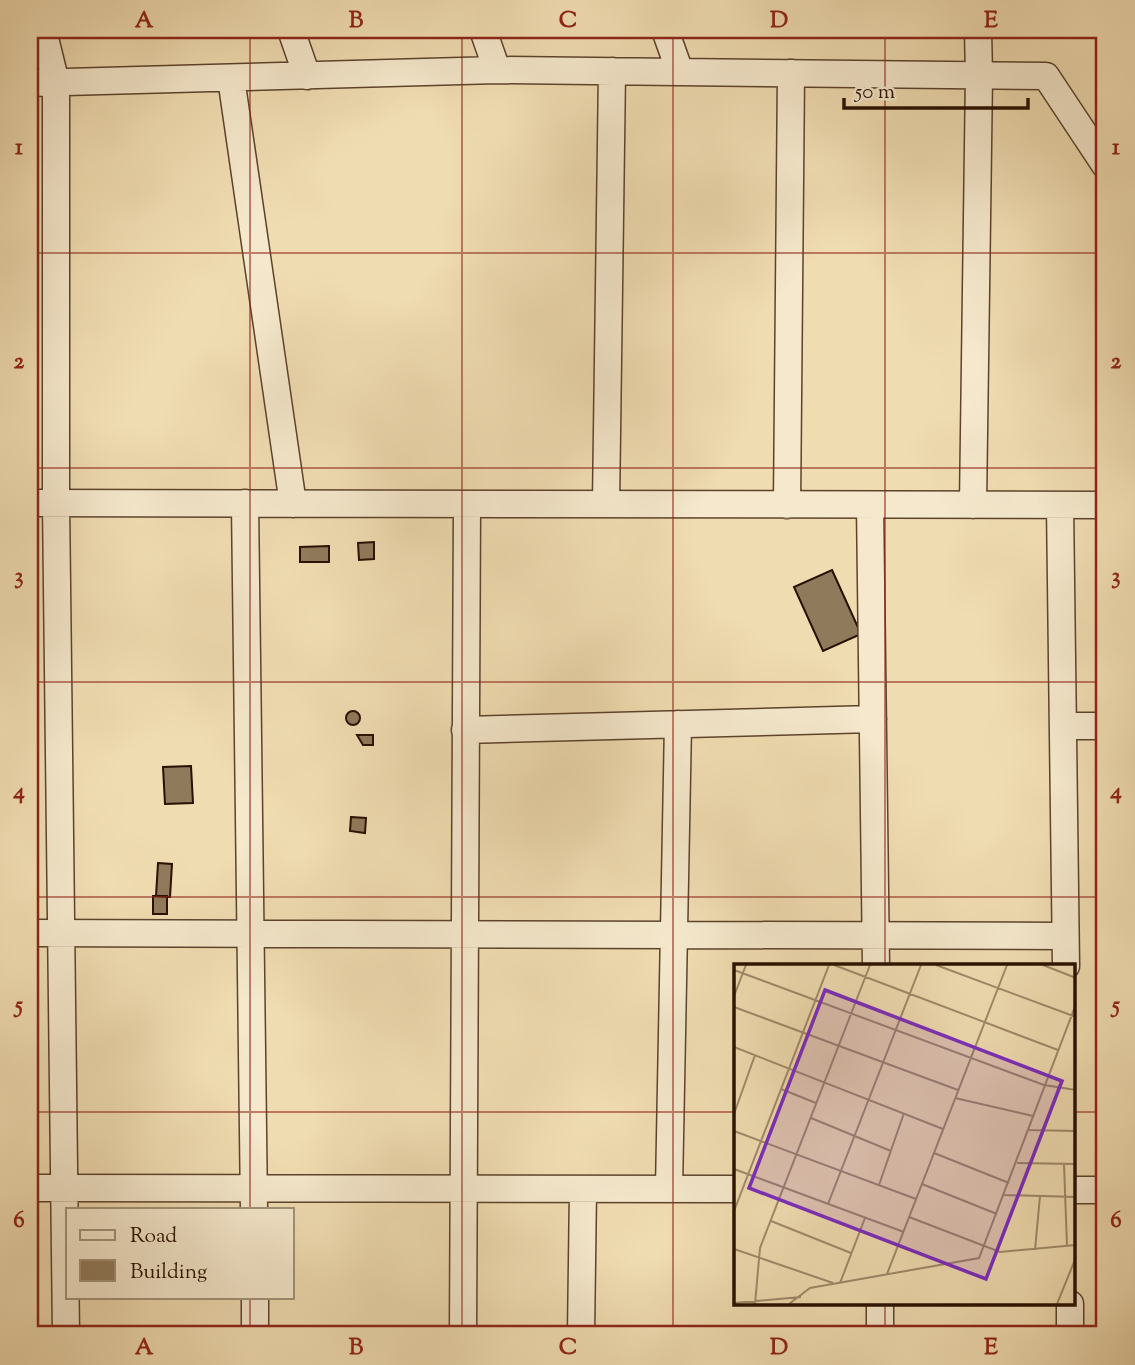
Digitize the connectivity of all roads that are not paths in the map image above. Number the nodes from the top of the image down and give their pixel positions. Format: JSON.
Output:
{"nodes":[{"id":1,"x":43,"y":30,"type":"edge"},
{"id":2,"x":291,"y":30,"type":"edge"},
{"id":3,"x":483,"y":30,"type":"edge"},
{"id":4,"x":666,"y":30,"type":"edge"},
{"id":5,"x":978,"y":30,"type":"edge"},
{"id":6,"x":497,"y":70,"type":"junction"},
{"id":7,"x":612,"y":71,"type":"junction"},
{"id":8,"x":680,"y":72,"type":"junction"},
{"id":9,"x":791,"y":73,"type":"junction"},
{"id":10,"x":307,"y":75,"type":"junction"},
{"id":11,"x":979,"y":75,"type":"junction"},
{"id":12,"x":231,"y":78,"type":"junction"},
{"id":13,"x":43,"y":83,"type":"edge"},
{"id":14,"x":1105,"y":165,"type":"edge"},
{"id":15,"x":43,"y":503,"type":"edge"},
{"id":16,"x":245,"y":503,"type":"junction"},
{"id":17,"x":293,"y":503,"type":"junction"},
{"id":18,"x":467,"y":504,"type":"junction"},
{"id":19,"x":606,"y":504,"type":"junction"},
{"id":20,"x":787,"y":505,"type":"junction"},
{"id":21,"x":870,"y":505,"type":"junction"},
{"id":22,"x":973,"y":505,"type":"junction"},
{"id":23,"x":1060,"y":505,"type":"junction"},
{"id":24,"x":1105,"y":505,"type":"edge"},
{"id":25,"x":873,"y":719,"type":"junction"},
{"id":26,"x":678,"y":724,"type":"junction"},
{"id":27,"x":1063,"y":726,"type":"junction"},
{"id":28,"x":1105,"y":726,"type":"edge"},
{"id":29,"x":466,"y":730,"type":"junction"},
{"id":30,"x":30,"y":933,"type":"edge"},
{"id":31,"x":61,"y":933,"type":"junction"},
{"id":32,"x":250,"y":933,"type":"junction"},
{"id":33,"x":465,"y":934,"type":"junction"},
{"id":34,"x":674,"y":934,"type":"junction"},
{"id":35,"x":875,"y":935,"type":"junction"},
{"id":36,"x":1065,"y":936,"type":"junction"},
{"id":37,"x":876,"y":964,"type":"edge"},
{"id":38,"x":1066,"y":964,"type":"edge"},
{"id":39,"x":30,"y":1188,"type":"edge"},
{"id":40,"x":64,"y":1188,"type":"junction"},
{"id":41,"x":464,"y":1189,"type":"junction"},
{"id":42,"x":583,"y":1189,"type":"junction"},
{"id":43,"x":669,"y":1189,"type":"junction"},
{"id":44,"x":734,"y":1189,"type":"edge"},
{"id":45,"x":1076,"y":1190,"type":"edge"},
{"id":46,"x":1105,"y":1190,"type":"edge"},
{"id":47,"x":253,"y":1199,"type":"edge"},
{"id":48,"x":255,"y":1298,"type":"edge"},
{"id":49,"x":880,"y":1306,"type":"edge"},
{"id":50,"x":1070,"y":1306,"type":"edge"},
{"id":51,"x":66,"y":1335,"type":"edge"},
{"id":52,"x":255,"y":1335,"type":"edge"},
{"id":53,"x":463,"y":1335,"type":"edge"},
{"id":54,"x":581,"y":1335,"type":"edge"},
{"id":55,"x":880,"y":1335,"type":"edge"},
{"id":56,"x":1070,"y":1335,"type":"edge"}],
"edges":[{"from":1,"to":13,"type":"street"},
{"from":2,"to":10,"type":"street"},
{"from":3,"to":6,"type":"street"},
{"from":4,"to":8,"type":"street"},
{"from":5,"to":11,"type":"street"},
{"from":6,"to":7,"type":"street"},
{"from":6,"to":10,"type":"street"},
{"from":7,"to":8,"type":"street"},
{"from":7,"to":19,"type":"street"},
{"from":8,"to":9,"type":"street"},
{"from":9,"to":11,"type":"street"},
{"from":9,"to":20,"type":"street"},
{"from":10,"to":12,"type":"street"},
{"from":11,"to":14,"type":"street"},
{"from":11,"to":22,"type":"street"},
{"from":12,"to":13,"type":"street"},
{"from":12,"to":17,"type":"street"},
{"from":13,"to":15,"type":"street"},
{"from":15,"to":16,"type":"street"},
{"from":15,"to":31,"type":"street"},
{"from":16,"to":17,"type":"street"},
{"from":16,"to":32,"type":"street"},
{"from":17,"to":18,"type":"street"},
{"from":18,"to":19,"type":"street"},
{"from":18,"to":29,"type":"street"},
{"from":19,"to":20,"type":"street"},
{"from":20,"to":21,"type":"street"},
{"from":21,"to":22,"type":"street"},
{"from":21,"to":25,"type":"street"},
{"from":22,"to":23,"type":"street"},
{"from":23,"to":24,"type":"street"},
{"from":23,"to":27,"type":"street"},
{"from":25,"to":26,"type":"street"},
{"from":25,"to":35,"type":"street"},
{"from":26,"to":29,"type":"street"},
{"from":26,"to":34,"type":"street"},
{"from":27,"to":28,"type":"street"},
{"from":27,"to":36,"type":"street"},
{"from":29,"to":33,"type":"street"},
{"from":30,"to":31,"type":"street"},
{"from":31,"to":32,"type":"street"},
{"from":31,"to":40,"type":"street"},
{"from":32,"to":33,"type":"street"},
{"from":32,"to":47,"type":"street"},
{"from":33,"to":34,"type":"street"},
{"from":33,"to":41,"type":"street"},
{"from":34,"to":35,"type":"street"},
{"from":34,"to":43,"type":"street"},
{"from":35,"to":36,"type":"street"},
{"from":35,"to":37,"type":"street"},
{"from":36,"to":38,"type":"street"},
{"from":39,"to":40,"type":"street"},
{"from":40,"to":47,"type":"street"},
{"from":40,"to":51,"type":"street"},
{"from":41,"to":42,"type":"street"},
{"from":41,"to":47,"type":"street"},
{"from":41,"to":53,"type":"street"},
{"from":42,"to":43,"type":"street"},
{"from":42,"to":54,"type":"street"},
{"from":43,"to":44,"type":"street"},
{"from":45,"to":46,"type":"street"},
{"from":48,"to":52,"type":"street"},
{"from":49,"to":55,"type":"street"},
{"from":50,"to":56,"type":"street"}]}
